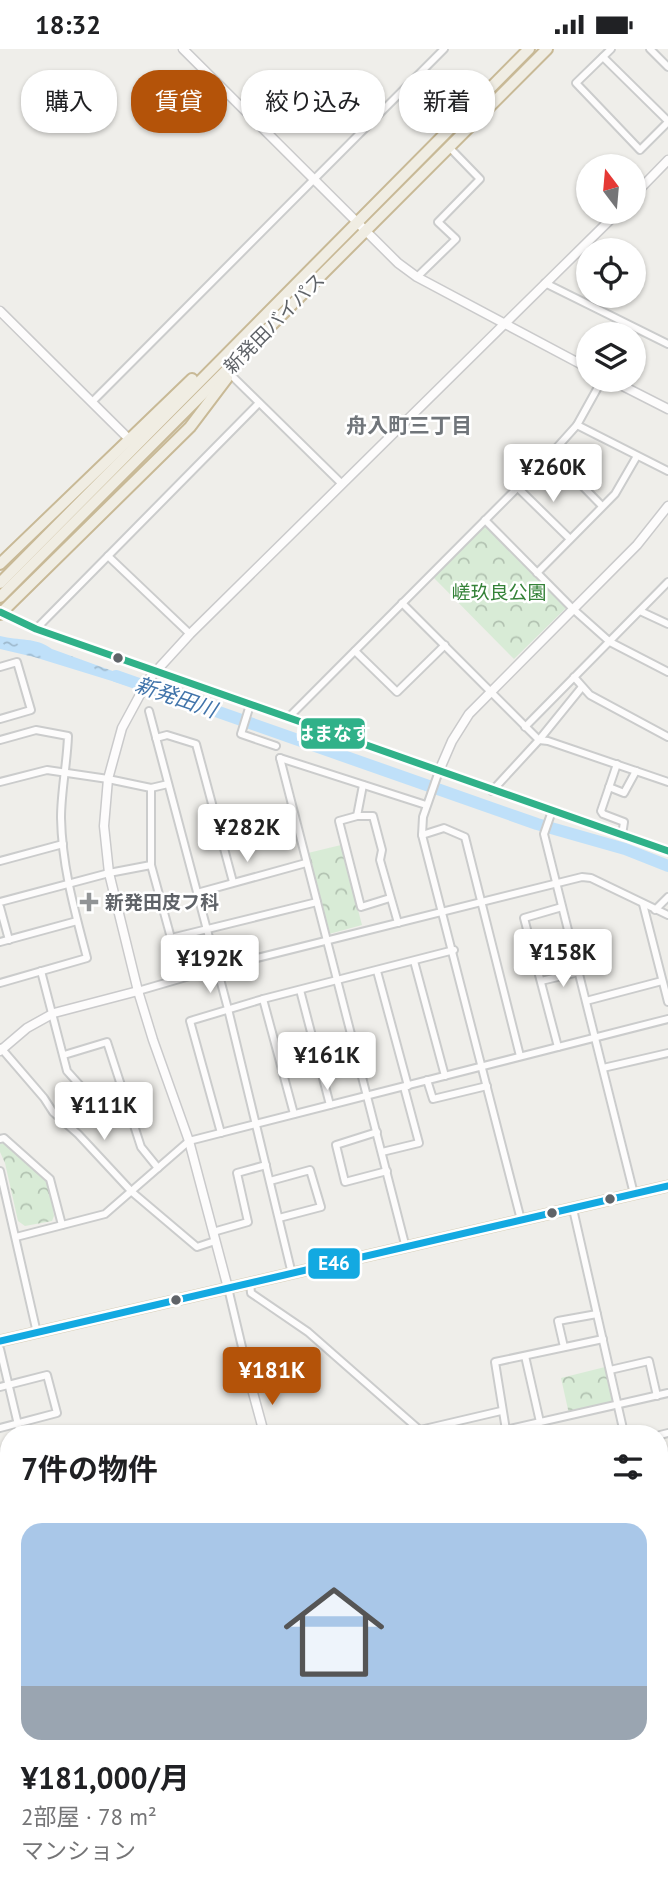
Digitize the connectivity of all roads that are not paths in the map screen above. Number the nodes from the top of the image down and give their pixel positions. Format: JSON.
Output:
{"nodes":[{"id":1,"x":183,"y":49,"type":"edge"},
{"id":2,"x":444,"y":49,"type":"edge"},
{"id":3,"x":529,"y":49,"type":"edge"},
{"id":4,"x":547,"y":49,"type":"edge"},
{"id":5,"x":611,"y":49,"type":"edge"},
{"id":6,"x":652,"y":50,"type":"edge"},
{"id":7,"x":603,"y":57,"type":"junction"},
{"id":8,"x":668,"y":67,"type":"edge"},
{"id":9,"x":668,"y":121,"type":"edge"},
{"id":10,"x":449,"y":147,"type":"junction"},
{"id":11,"x":668,"y":160,"type":"edge"},
{"id":12,"x":314,"y":181,"type":"junction"},
{"id":13,"x":646,"y":183,"type":"edge"},
{"id":14,"x":606,"y":224,"type":"edge"},
{"id":15,"x":362,"y":227,"type":"junction"},
{"id":16,"x":417,"y":277,"type":"junction"},
{"id":17,"x":545,"y":283,"type":"junction"},
{"id":18,"x":0,"y":311,"type":"edge"},
{"id":19,"x":260,"y":320,"type":"junction"},
{"id":20,"x":624,"y":322,"type":"edge"},
{"id":21,"x":503,"y":323,"type":"junction"},
{"id":22,"x":646,"y":333,"type":"edge"},
{"id":23,"x":668,"y":344,"type":"edge"},
{"id":24,"x":252,"y":345,"type":"junction"},
{"id":25,"x":576,"y":362,"type":"edge"},
{"id":26,"x":230,"y":374,"type":"junction"},
{"id":27,"x":595,"y":392,"type":"edge"},
{"id":28,"x":635,"y":392,"type":"edge"},
{"id":29,"x":92,"y":402,"type":"junction"},
{"id":30,"x":259,"y":403,"type":"junction"},
{"id":31,"x":668,"y":409,"type":"edge"},
{"id":32,"x":577,"y":425,"type":"junction"},
{"id":33,"x":130,"y":440,"type":"junction"},
{"id":34,"x":551,"y":454,"type":"junction"},
{"id":35,"x":637,"y":456,"type":"junction"},
{"id":36,"x":668,"y":471,"type":"edge"},
{"id":37,"x":341,"y":483,"type":"junction"},
{"id":38,"x":518,"y":488,"type":"junction"},
{"id":39,"x":603,"y":506,"type":"junction"},
{"id":40,"x":668,"y":506,"type":"edge"},
{"id":41,"x":78,"y":513,"type":"junction"},
{"id":42,"x":485,"y":520,"type":"junction"},
{"id":43,"x":570,"y":540,"type":"junction"},
{"id":44,"x":108,"y":556,"type":"junction"},
{"id":45,"x":0,"y":564,"type":"edge"},
{"id":46,"x":537,"y":573,"type":"junction"},
{"id":47,"x":668,"y":582,"type":"edge"},
{"id":48,"x":0,"y":583,"type":"edge"},
{"id":49,"x":0,"y":597,"type":"edge"},
{"id":50,"x":402,"y":603,"type":"junction"},
{"id":51,"x":573,"y":609,"type":"junction"},
{"id":52,"x":640,"y":611,"type":"junction"},
{"id":53,"x":1,"y":613,"type":"edge"},
{"id":54,"x":668,"y":624,"type":"edge"},
{"id":55,"x":36,"y":629,"type":"junction"},
{"id":56,"x":190,"y":634,"type":"junction"},
{"id":57,"x":610,"y":642,"type":"junction"},
{"id":58,"x":445,"y":645,"type":"junction"},
{"id":59,"x":355,"y":651,"type":"junction"},
{"id":60,"x":0,"y":667,"type":"edge"},
{"id":61,"x":156,"y":671,"type":"junction"},
{"id":62,"x":668,"y":672,"type":"edge"},
{"id":63,"x":574,"y":677,"type":"junction"},
{"id":64,"x":582,"y":687,"type":"junction"},
{"id":65,"x":490,"y":691,"type":"junction"},
{"id":66,"x":250,"y":705,"type":"junction"},
{"id":67,"x":149,"y":712,"type":"dead end"},
{"id":68,"x":288,"y":718,"type":"junction"},
{"id":69,"x":0,"y":719,"type":"edge"},
{"id":70,"x":525,"y":727,"type":"junction"},
{"id":71,"x":668,"y":737,"type":"edge"},
{"id":72,"x":156,"y":738,"type":"junction"},
{"id":73,"x":0,"y":740,"type":"edge"},
{"id":74,"x":539,"y":740,"type":"junction"},
{"id":75,"x":276,"y":746,"type":"dead end"},
{"id":76,"x":617,"y":764,"type":"junction"},
{"id":77,"x":636,"y":771,"type":"junction"},
{"id":78,"x":67,"y":773,"type":"junction"},
{"id":79,"x":437,"y":775,"type":"junction"},
{"id":80,"x":108,"y":779,"type":"junction"},
{"id":81,"x":0,"y":782,"type":"edge"},
{"id":82,"x":668,"y":782,"type":"edge"},
{"id":83,"x":168,"y":784,"type":"junction"},
{"id":84,"x":363,"y":785,"type":"junction"},
{"id":85,"x":609,"y":787,"type":"junction"},
{"id":86,"x":150,"y":788,"type":"junction"},
{"id":87,"x":492,"y":791,"type":"junction"},
{"id":88,"x":426,"y":805,"type":"junction"},
{"id":89,"x":357,"y":816,"type":"junction"},
{"id":90,"x":550,"y":816,"type":"junction"},
{"id":91,"x":422,"y":835,"type":"junction"},
{"id":92,"x":622,"y":835,"type":"junction"},
{"id":93,"x":63,"y":844,"type":"junction"},
{"id":94,"x":668,"y":851,"type":"edge"},
{"id":95,"x":0,"y":861,"type":"edge"},
{"id":96,"x":306,"y":863,"type":"junction"},
{"id":97,"x":151,"y":865,"type":"junction"},
{"id":98,"x":109,"y":873,"type":"junction"},
{"id":99,"x":233,"y":882,"type":"junction"},
{"id":100,"x":556,"y":884,"type":"junction"},
{"id":101,"x":68,"y":885,"type":"junction"},
{"id":102,"x":197,"y":893,"type":"junction"},
{"id":103,"x":668,"y":897,"type":"edge"},
{"id":104,"x":390,"y":898,"type":"junction"},
{"id":105,"x":317,"y":902,"type":"junction"},
{"id":106,"x":480,"y":903,"type":"junction"},
{"id":107,"x":643,"y":904,"type":"junction"},
{"id":108,"x":0,"y":905,"type":"edge"},
{"id":109,"x":562,"y":907,"type":"junction"},
{"id":110,"x":655,"y":909,"type":"junction"},
{"id":111,"x":442,"y":913,"type":"junction"},
{"id":112,"x":668,"y":915,"type":"edge"},
{"id":113,"x":77,"y":921,"type":"junction"},
{"id":114,"x":398,"y":923,"type":"junction"},
{"id":115,"x":207,"y":930,"type":"junction"},
{"id":116,"x":9,"y":940,"type":"junction"},
{"id":117,"x":328,"y":941,"type":"junction"},
{"id":118,"x":0,"y":942,"type":"edge"},
{"id":119,"x":454,"y":950,"type":"junction"},
{"id":120,"x":414,"y":961,"type":"junction"},
{"id":121,"x":217,"y":968,"type":"junction"},
{"id":122,"x":41,"y":971,"type":"junction"},
{"id":123,"x":377,"y":971,"type":"junction"},
{"id":124,"x":579,"y":972,"type":"junction"},
{"id":125,"x":339,"y":981,"type":"junction"},
{"id":126,"x":541,"y":981,"type":"junction"},
{"id":127,"x":662,"y":981,"type":"junction"},
{"id":128,"x":0,"y":982,"type":"edge"},
{"id":129,"x":300,"y":990,"type":"junction"},
{"id":130,"x":138,"y":991,"type":"junction"},
{"id":131,"x":264,"y":999,"type":"junction"},
{"id":132,"x":586,"y":1001,"type":"junction"},
{"id":133,"x":668,"y":1002,"type":"edge"},
{"id":134,"x":228,"y":1009,"type":"junction"},
{"id":135,"x":54,"y":1013,"type":"junction"},
{"id":136,"x":668,"y":1019,"type":"edge"},
{"id":137,"x":596,"y":1037,"type":"junction"},
{"id":138,"x":558,"y":1047,"type":"junction"},
{"id":139,"x":1,"y":1049,"type":"edge"},
{"id":140,"x":668,"y":1053,"type":"edge"},
{"id":141,"x":64,"y":1055,"type":"junction"},
{"id":142,"x":520,"y":1056,"type":"junction"},
{"id":143,"x":482,"y":1066,"type":"junction"},
{"id":144,"x":603,"y":1069,"type":"junction"},
{"id":145,"x":444,"y":1076,"type":"junction"},
{"id":146,"x":427,"y":1080,"type":"junction"},
{"id":147,"x":406,"y":1086,"type":"junction"},
{"id":148,"x":487,"y":1086,"type":"junction"},
{"id":149,"x":368,"y":1096,"type":"junction"},
{"id":150,"x":330,"y":1105,"type":"junction"},
{"id":151,"x":294,"y":1114,"type":"junction"},
{"id":152,"x":131,"y":1117,"type":"junction"},
{"id":153,"x":257,"y":1123,"type":"junction"},
{"id":154,"x":377,"y":1132,"type":"junction"},
{"id":155,"x":221,"y":1133,"type":"junction"},
{"id":156,"x":0,"y":1139,"type":"edge"},
{"id":157,"x":189,"y":1141,"type":"junction"},
{"id":158,"x":382,"y":1152,"type":"junction"},
{"id":159,"x":266,"y":1165,"type":"junction"},
{"id":160,"x":158,"y":1168,"type":"junction"},
{"id":161,"x":0,"y":1171,"type":"edge"},
{"id":162,"x":387,"y":1171,"type":"junction"},
{"id":163,"x":270,"y":1181,"type":"junction"},
{"id":164,"x":668,"y":1186,"type":"edge"},
{"id":165,"x":132,"y":1192,"type":"junction"},
{"id":166,"x":634,"y":1194,"type":"junction"},
{"id":167,"x":573,"y":1209,"type":"junction"},
{"id":168,"x":279,"y":1218,"type":"junction"},
{"id":169,"x":521,"y":1220,"type":"junction"},
{"id":170,"x":62,"y":1225,"type":"junction"},
{"id":171,"x":213,"y":1232,"type":"junction"},
{"id":172,"x":16,"y":1237,"type":"junction"},
{"id":173,"x":215,"y":1241,"type":"junction"},
{"id":174,"x":406,"y":1248,"type":"junction"},
{"id":175,"x":292,"y":1274,"type":"junction"},
{"id":176,"x":250,"y":1283,"type":"junction"},
{"id":177,"x":228,"y":1288,"type":"junction"},
{"id":178,"x":597,"y":1314,"type":"junction"},
{"id":179,"x":37,"y":1333,"type":"junction"},
{"id":180,"x":603,"y":1339,"type":"junction"},
{"id":181,"x":0,"y":1341,"type":"edge"},
{"id":182,"x":564,"y":1347,"type":"junction"},
{"id":183,"x":0,"y":1349,"type":"edge"},
{"id":184,"x":525,"y":1356,"type":"junction"},
{"id":185,"x":610,"y":1370,"type":"junction"},
{"id":186,"x":9,"y":1385,"type":"junction"},
{"id":187,"x":0,"y":1387,"type":"edge"},
{"id":188,"x":252,"y":1389,"type":"joint"},
{"id":189,"x":668,"y":1393,"type":"edge"},
{"id":190,"x":657,"y":1396,"type":"junction"},
{"id":191,"x":618,"y":1405,"type":"junction"},
{"id":192,"x":501,"y":1411,"type":"junction"},
{"id":193,"x":540,"y":1422,"type":"junction"},
{"id":194,"x":18,"y":1423,"type":"junction"},
{"id":195,"x":11,"y":1425,"type":"edge"},
{"id":196,"x":262,"y":1425,"type":"edge"},
{"id":197,"x":414,"y":1425,"type":"edge"},
{"id":198,"x":445,"y":1425,"type":"edge"},
{"id":199,"x":505,"y":1425,"type":"edge"},
{"id":200,"x":527,"y":1425,"type":"edge"},
{"id":201,"x":622,"y":1425,"type":"edge"}],
"edges":[{"from":1,"to":12,"type":"street"},
{"from":2,"to":12,"type":"street"},
{"from":3,"to":15,"type":"highway","name":"新発田バイパス"},
{"from":4,"to":10,"type":"highway","name":"新発田バイパス"},
{"from":5,"to":7,"type":"street"},
{"from":6,"to":8,"type":"street"},
{"from":7,"to":9,"type":"street"},
{"from":7,"to":9,"type":"street"},
{"from":10,"to":15,"type":"highway","name":"新発田バイパス"},
{"from":10,"to":16,"type":"street"},
{"from":11,"to":13,"type":"street"},
{"from":12,"to":15,"type":"street"},
{"from":12,"to":29,"type":"street"},
{"from":14,"to":17,"type":"street"},
{"from":15,"to":16,"type":"street"},
{"from":15,"to":19,"type":"highway","name":"新発田バイパス"},
{"from":15,"to":24,"type":"highway","name":"新発田バイパス"},
{"from":16,"to":21,"type":"street"},
{"from":17,"to":20,"type":"street"},
{"from":17,"to":21,"type":"street"},
{"from":18,"to":29,"type":"street"},
{"from":19,"to":33,"type":"highway"},
{"from":19,"to":41,"type":"highway","name":"新発田バイパス"},
{"from":21,"to":25,"type":"street"},
{"from":21,"to":37,"type":"street"},
{"from":22,"to":23,"type":"street"},
{"from":24,"to":26,"type":"highway"},
{"from":24,"to":41,"type":"highway","name":"新発田バイパス"},
{"from":26,"to":30,"type":"street"},
{"from":26,"to":53,"type":"highway"},
{"from":27,"to":32,"type":"street"},
{"from":28,"to":31,"type":"street"},
{"from":29,"to":33,"type":"street"},
{"from":30,"to":37,"type":"street"},
{"from":30,"to":44,"type":"street"},
{"from":32,"to":34,"type":"street"},
{"from":32,"to":35,"type":"street"},
{"from":33,"to":45,"type":"highway"},
{"from":34,"to":38,"type":"street"},
{"from":34,"to":39,"type":"street"},
{"from":35,"to":36,"type":"street"},
{"from":35,"to":39,"type":"street"},
{"from":37,"to":56,"type":"street"},
{"from":38,"to":42,"type":"street"},
{"from":38,"to":43,"type":"street"},
{"from":39,"to":43,"type":"street"},
{"from":40,"to":51,"type":"street"},
{"from":41,"to":48,"type":"highway","name":"新発田バイパス"},
{"from":41,"to":49,"type":"highway","name":"新発田バイパス"},
{"from":42,"to":46,"type":"street"},
{"from":42,"to":50,"type":"street"},
{"from":43,"to":46,"type":"street"},
{"from":44,"to":55,"type":"street"},
{"from":44,"to":56,"type":"street"},
{"from":46,"to":51,"type":"street"},
{"from":47,"to":52,"type":"street"},
{"from":50,"to":58,"type":"street"},
{"from":50,"to":59,"type":"street"},
{"from":51,"to":57,"type":"street"},
{"from":51,"to":65,"type":"street"},
{"from":52,"to":54,"type":"street"},
{"from":52,"to":57,"type":"street"},
{"from":53,"to":55,"type":"street"},
{"from":55,"to":61,"type":"street"},
{"from":56,"to":61,"type":"street"},
{"from":57,"to":62,"type":"street"},
{"from":57,"to":63,"type":"street"},
{"from":58,"to":59,"type":"street"},
{"from":58,"to":65,"type":"street"},
{"from":59,"to":68,"type":"street"},
{"from":60,"to":69,"type":"street"},
{"from":61,"to":66,"type":"street"},
{"from":61,"to":80,"type":"street"},
{"from":63,"to":64,"type":"street"},
{"from":63,"to":70,"type":"street"},
{"from":64,"to":71,"type":"street"},
{"from":64,"to":74,"type":"street"},
{"from":65,"to":70,"type":"street"},
{"from":65,"to":79,"type":"street"},
{"from":66,"to":68,"type":"street"},
{"from":66,"to":75,"type":"street"},
{"from":67,"to":72,"type":"street"},
{"from":68,"to":79,"type":"street"},
{"from":70,"to":74,"type":"street"},
{"from":72,"to":83,"type":"street"},
{"from":72,"to":99,"type":"street"},
{"from":73,"to":78,"type":"street"},
{"from":74,"to":76,"type":"street"},
{"from":74,"to":87,"type":"street"},
{"from":76,"to":77,"type":"street"},
{"from":76,"to":85,"type":"street"},
{"from":77,"to":82,"type":"street"},
{"from":77,"to":85,"type":"street"},
{"from":78,"to":80,"type":"street"},
{"from":78,"to":81,"type":"street"},
{"from":78,"to":93,"type":"street"},
{"from":79,"to":87,"type":"street"},
{"from":79,"to":88,"type":"street"},
{"from":80,"to":86,"type":"street"},
{"from":80,"to":98,"type":"street"},
{"from":83,"to":86,"type":"street"},
{"from":83,"to":102,"type":"street"},
{"from":84,"to":88,"type":"street"},
{"from":84,"to":89,"type":"street"},
{"from":84,"to":96,"type":"street"},
{"from":85,"to":92,"type":"street"},
{"from":86,"to":97,"type":"street"},
{"from":87,"to":90,"type":"street"},
{"from":88,"to":91,"type":"street"},
{"from":89,"to":104,"type":"street"},
{"from":89,"to":104,"type":"street"},
{"from":90,"to":92,"type":"street"},
{"from":90,"to":100,"type":"street"},
{"from":91,"to":106,"type":"street"},
{"from":91,"to":111,"type":"street"},
{"from":92,"to":94,"type":"street"},
{"from":93,"to":95,"type":"street"},
{"from":93,"to":101,"type":"street"},
{"from":96,"to":99,"type":"street"},
{"from":96,"to":105,"type":"street"},
{"from":97,"to":98,"type":"street"},
{"from":97,"to":115,"type":"street"},
{"from":98,"to":101,"type":"street"},
{"from":98,"to":130,"type":"street"},
{"from":99,"to":102,"type":"street"},
{"from":100,"to":106,"type":"street"},
{"from":100,"to":107,"type":"street"},
{"from":100,"to":109,"type":"street"},
{"from":101,"to":108,"type":"street"},
{"from":101,"to":113,"type":"street"},
{"from":102,"to":115,"type":"street"},
{"from":103,"to":110,"type":"street"},
{"from":104,"to":114,"type":"street"},
{"from":105,"to":115,"type":"street"},
{"from":105,"to":117,"type":"street"},
{"from":106,"to":111,"type":"street"},
{"from":106,"to":142,"type":"street"},
{"from":107,"to":110,"type":"street"},
{"from":107,"to":127,"type":"street"},
{"from":108,"to":116,"type":"street"},
{"from":109,"to":124,"type":"street"},
{"from":109,"to":126,"type":"street"},
{"from":110,"to":112,"type":"street"},
{"from":111,"to":114,"type":"street"},
{"from":111,"to":119,"type":"street"},
{"from":113,"to":116,"type":"street"},
{"from":113,"to":122,"type":"street"},
{"from":114,"to":117,"type":"street"},
{"from":115,"to":121,"type":"street"},
{"from":116,"to":118,"type":"street"},
{"from":117,"to":121,"type":"street"},
{"from":117,"to":125,"type":"street"},
{"from":119,"to":120,"type":"street"},
{"from":119,"to":143,"type":"street"},
{"from":120,"to":123,"type":"street"},
{"from":120,"to":145,"type":"street"},
{"from":121,"to":130,"type":"street"},
{"from":121,"to":134,"type":"street"},
{"from":122,"to":128,"type":"street"},
{"from":122,"to":135,"type":"street"},
{"from":123,"to":125,"type":"street"},
{"from":123,"to":147,"type":"street"},
{"from":124,"to":126,"type":"street"},
{"from":124,"to":132,"type":"street"},
{"from":125,"to":129,"type":"street"},
{"from":125,"to":149,"type":"street"},
{"from":126,"to":138,"type":"street"},
{"from":127,"to":132,"type":"street"},
{"from":127,"to":133,"type":"street"},
{"from":129,"to":131,"type":"street"},
{"from":129,"to":150,"type":"street"},
{"from":130,"to":135,"type":"street"},
{"from":130,"to":157,"type":"street"},
{"from":131,"to":134,"type":"street"},
{"from":131,"to":151,"type":"street"},
{"from":132,"to":137,"type":"street"},
{"from":134,"to":153,"type":"street"},
{"from":134,"to":155,"type":"street"},
{"from":135,"to":139,"type":"street"},
{"from":135,"to":141,"type":"street"},
{"from":136,"to":137,"type":"street"},
{"from":137,"to":138,"type":"street"},
{"from":137,"to":144,"type":"street"},
{"from":138,"to":142,"type":"street"},
{"from":139,"to":165,"type":"street"},
{"from":140,"to":144,"type":"street"},
{"from":141,"to":152,"type":"street"},
{"from":141,"to":152,"type":"street"},
{"from":142,"to":143,"type":"street"},
{"from":143,"to":145,"type":"street"},
{"from":143,"to":148,"type":"street"},
{"from":144,"to":166,"type":"street"},
{"from":145,"to":146,"type":"street"},
{"from":146,"to":147,"type":"street"},
{"from":146,"to":148,"type":"street"},
{"from":147,"to":149,"type":"street"},
{"from":147,"to":158,"type":"street"},
{"from":148,"to":169,"type":"street"},
{"from":149,"to":150,"type":"street"},
{"from":149,"to":154,"type":"street"},
{"from":150,"to":151,"type":"street"},
{"from":151,"to":153,"type":"street"},
{"from":152,"to":160,"type":"street"},
{"from":153,"to":155,"type":"street"},
{"from":153,"to":159,"type":"street"},
{"from":154,"to":158,"type":"street"},
{"from":154,"to":162,"type":"street"},
{"from":155,"to":157,"type":"street"},
{"from":156,"to":170,"type":"street"},
{"from":157,"to":160,"type":"street"},
{"from":157,"to":171,"type":"street"},
{"from":158,"to":162,"type":"street"},
{"from":159,"to":163,"type":"street"},
{"from":159,"to":171,"type":"street"},
{"from":160,"to":165,"type":"street"},
{"from":161,"to":172,"type":"street"},
{"from":162,"to":174,"type":"street"},
{"from":163,"to":168,"type":"street"},
{"from":163,"to":168,"type":"street"},
{"from":164,"to":166,"type":"main road"},
{"from":165,"to":170,"type":"street"},
{"from":165,"to":173,"type":"street"},
{"from":166,"to":167,"type":"main road"},
{"from":167,"to":169,"type":"main road"},
{"from":167,"to":178,"type":"street"},
{"from":168,"to":175,"type":"street"},
{"from":169,"to":174,"type":"main road"},
{"from":170,"to":172,"type":"street"},
{"from":171,"to":173,"type":"street"},
{"from":172,"to":179,"type":"street"},
{"from":173,"to":177,"type":"street"},
{"from":174,"to":175,"type":"main road"},
{"from":175,"to":176,"type":"main road"},
{"from":176,"to":177,"type":"main road"},
{"from":176,"to":197,"type":"street"},
{"from":177,"to":179,"type":"main road"},
{"from":177,"to":188,"type":"street"},
{"from":178,"to":180,"type":"street"},
{"from":178,"to":182,"type":"street"},
{"from":179,"to":181,"type":"main road"},
{"from":180,"to":182,"type":"street"},
{"from":180,"to":185,"type":"street"},
{"from":182,"to":184,"type":"street"},
{"from":183,"to":186,"type":"street"},
{"from":184,"to":192,"type":"street"},
{"from":184,"to":193,"type":"street"},
{"from":185,"to":190,"type":"street"},
{"from":185,"to":191,"type":"street"},
{"from":186,"to":187,"type":"street"},
{"from":186,"to":194,"type":"street"},
{"from":186,"to":194,"type":"street"},
{"from":188,"to":196,"type":"street"},
{"from":189,"to":190,"type":"street"},
{"from":190,"to":191,"type":"street"},
{"from":191,"to":193,"type":"street"},
{"from":191,"to":201,"type":"street"},
{"from":192,"to":198,"type":"street"},
{"from":192,"to":199,"type":"street"},
{"from":193,"to":200,"type":"street"},
{"from":194,"to":195,"type":"street"}]}
